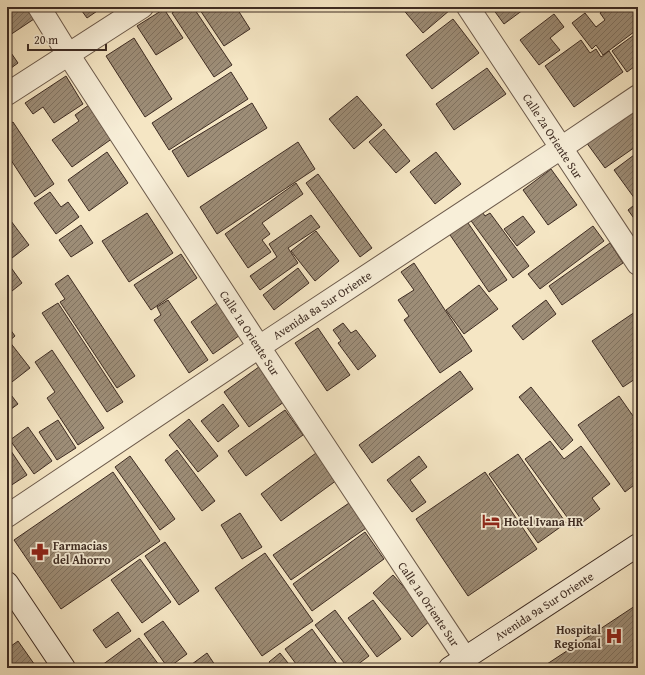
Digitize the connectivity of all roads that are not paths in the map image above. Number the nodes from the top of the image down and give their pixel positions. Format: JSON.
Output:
{"nodes":[{"id":1,"x":39,"y":7,"type":"edge"},
{"id":2,"x":142,"y":7,"type":"edge"},
{"id":3,"x":468,"y":7,"type":"edge"},
{"id":4,"x":68,"y":54,"type":"junction"},
{"id":5,"x":7,"y":94,"type":"edge"},
{"id":6,"x":638,"y":96,"type":"edge"},
{"id":7,"x":561,"y":148,"type":"junction"},
{"id":8,"x":638,"y":264,"type":"edge"},
{"id":9,"x":259,"y":347,"type":"junction"},
{"id":10,"x":7,"y":516,"type":"edge"},
{"id":11,"x":638,"y":545,"type":"edge"},
{"id":12,"x":7,"y":582,"type":"edge"},
{"id":13,"x":458,"y":663,"type":"edge"},
{"id":14,"x":64,"y":668,"type":"edge"}],
"edges":[{"from":1,"to":4,"type":"street","name":"Calle 1a Oriente Sur"},
{"from":2,"to":4,"type":"street"},
{"from":3,"to":7,"type":"street","name":"Calle 2a Oriente Sur"},
{"from":4,"to":5,"type":"street"},
{"from":4,"to":9,"type":"street","name":"Calle 1a Oriente Sur"},
{"from":6,"to":7,"type":"street","name":"Avenida 8a Sur Oriente"},
{"from":7,"to":8,"type":"street","name":"Calle 2a Oriente Sur"},
{"from":7,"to":9,"type":"street","name":"Avenida 8a Sur Oriente"},
{"from":9,"to":10,"type":"street","name":"Avenida 8a Sur Oriente"},
{"from":9,"to":13,"type":"street","name":"Calle 1a Oriente Sur"},
{"from":11,"to":13,"type":"street","name":"Avenida 9a Sur Oriente"},
{"from":12,"to":14,"type":"street"}]}
